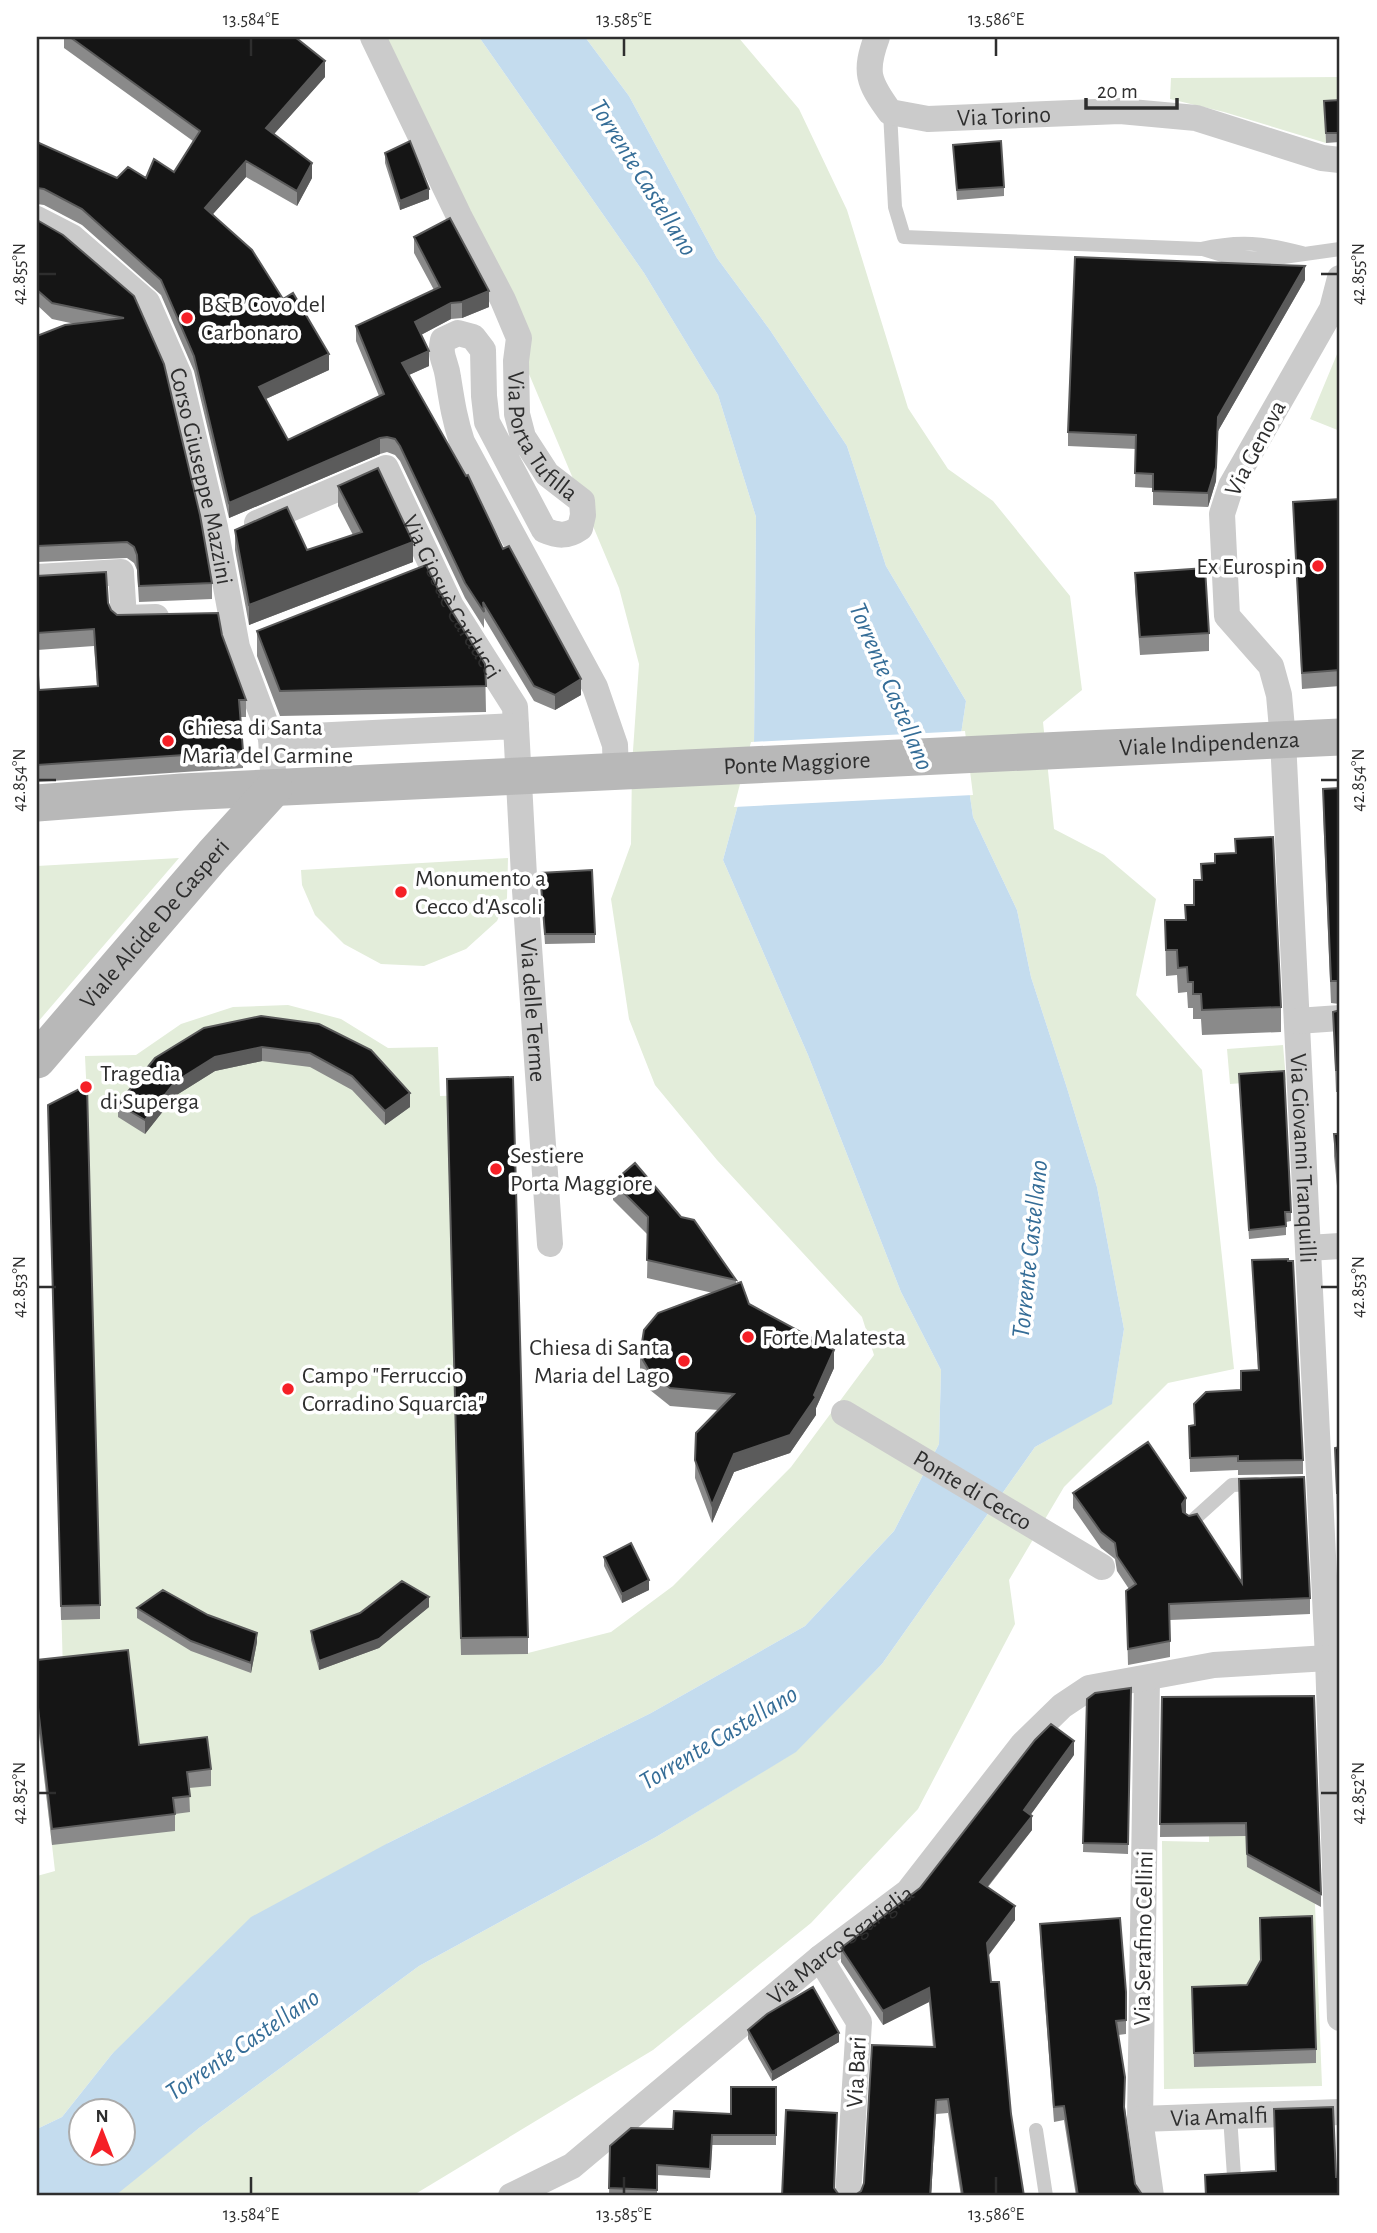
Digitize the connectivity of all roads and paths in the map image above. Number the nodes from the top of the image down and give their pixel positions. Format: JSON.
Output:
{"nodes":[{"id":1,"x":373,"y":37,"type":"edge"},
{"id":2,"x":873,"y":48,"type":"edge"},
{"id":3,"x":890,"y":112,"type":"junction"},
{"id":4,"x":1340,"y":160,"type":"edge"},
{"id":5,"x":37,"y":219,"type":"edge"},
{"id":6,"x":1340,"y":249,"type":"edge"},
{"id":7,"x":1340,"y":278,"type":"edge"},
{"id":8,"x":215,"y":527,"type":"junction"},
{"id":9,"x":433,"y":571,"type":"junction"},
{"id":10,"x":37,"y":577,"type":"edge"},
{"id":11,"x":407,"y":581,"type":"edge"},
{"id":12,"x":230,"y":614,"type":"junction"},
{"id":13,"x":203,"y":615,"type":"edge"},
{"id":14,"x":177,"y":616,"type":"edge"},
{"id":15,"x":263,"y":637,"type":"edge"},
{"id":16,"x":237,"y":647,"type":"junction"},
{"id":17,"x":516,"y":726,"type":"junction"},
{"id":18,"x":1340,"y":737,"type":"edge"},
{"id":19,"x":271,"y":738,"type":"junction"},
{"id":20,"x":1283,"y":740,"type":"junction"},
{"id":21,"x":1077,"y":749,"type":"joint"},
{"id":22,"x":629,"y":771,"type":"junction"},
{"id":23,"x":518,"y":776,"type":"junction"},
{"id":24,"x":274,"y":788,"type":"junction"},
{"id":25,"x":37,"y":803,"type":"edge"},
{"id":26,"x":1340,"y":1018,"type":"edge"},
{"id":27,"x":1297,"y":1021,"type":"junction"},
{"id":28,"x":37,"y":1060,"type":"edge"},
{"id":29,"x":550,"y":1244,"type":"dead end"},
{"id":30,"x":1340,"y":1246,"type":"edge"},
{"id":31,"x":1308,"y":1248,"type":"junction"},
{"id":32,"x":844,"y":1413,"type":"dead end"},
{"id":33,"x":1321,"y":1470,"type":"edge"},
{"id":34,"x":1269,"y":1484,"type":"edge"},
{"id":35,"x":1191,"y":1521,"type":"edge"},
{"id":36,"x":1331,"y":1550,"type":"edge"},
{"id":37,"x":1102,"y":1567,"type":"dead end"},
{"id":38,"x":1334,"y":1660,"type":"edge"},
{"id":39,"x":1147,"y":1678,"type":"junction"},
{"id":40,"x":1336,"y":1807,"type":"edge"},
{"id":41,"x":820,"y":1958,"type":"junction"},
{"id":42,"x":1339,"y":1971,"type":"edge"},
{"id":43,"x":1340,"y":2018,"type":"edge"},
{"id":44,"x":1340,"y":2112,"type":"edge"},
{"id":45,"x":1230,"y":2116,"type":"junction"},
{"id":46,"x":1140,"y":2119,"type":"junction"},
{"id":47,"x":1036,"y":2130,"type":"dead end"},
{"id":48,"x":1234,"y":2176,"type":"edge"},
{"id":49,"x":511,"y":2196,"type":"edge"},
{"id":50,"x":848,"y":2196,"type":"edge"},
{"id":51,"x":1045,"y":2196,"type":"edge"},
{"id":52,"x":1150,"y":2196,"type":"edge"}],
"edges":[{"from":1,"to":22,"type":"street","name":"Via Porta Tufilla"},
{"from":2,"to":3,"type":"street"},
{"from":3,"to":4,"type":"street","name":"Via Torino"},
{"from":3,"to":6,"type":"lane"},
{"from":5,"to":8,"type":"street","name":"Corso Giuseppe Mazzini"},
{"from":7,"to":20,"type":"street","name":"Via Genova"},
{"from":8,"to":9,"type":"street","name":"Via Giosuè Carducci"},
{"from":8,"to":12,"type":"street","name":"Corso Giuseppe Mazzini"},
{"from":9,"to":11,"type":"street"},
{"from":9,"to":17,"type":"street","name":"Via Giosuè Carducci"},
{"from":10,"to":14,"type":"street"},
{"from":12,"to":13,"type":"street"},
{"from":12,"to":16,"type":"street","name":"Corso Giuseppe Mazzini"},
{"from":15,"to":16,"type":"street"},
{"from":16,"to":19,"type":"street","name":"Corso Giuseppe Mazzini"},
{"from":17,"to":19,"type":"street"},
{"from":17,"to":23,"type":"street","name":"Via Giosuè Carducci"},
{"from":18,"to":20,"type":"street","name":"Viale Indipendenza"},
{"from":19,"to":24,"type":"street","name":"Corso Giuseppe Mazzini"},
{"from":20,"to":21,"type":"street","name":"Viale Indipendenza"},
{"from":20,"to":27,"type":"street","name":"Via Giovanni Tranquilli"},
{"from":21,"to":22,"type":"street","name":"Ponte Maggiore"},
{"from":22,"to":23,"type":"street","name":"Ponte Maggiore"},
{"from":23,"to":24,"type":"street","name":"Ponte Maggiore"},
{"from":23,"to":29,"type":"street","name":"Via delle Terme"},
{"from":24,"to":25,"type":"street","name":"Ponte Maggiore"},
{"from":24,"to":28,"type":"street","name":"Viale Alcide De Gasperi"},
{"from":26,"to":27,"type":"street"},
{"from":27,"to":31,"type":"street","name":"Via Giovanni Tranquilli"},
{"from":30,"to":31,"type":"street"},
{"from":31,"to":33,"type":"street","name":"Via Giovanni Tranquilli"},
{"from":32,"to":37,"type":"street","name":"Ponte di Cecco"},
{"from":33,"to":36,"type":"street","name":"Via Giovanni Tranquilli"},
{"from":34,"to":35,"type":"lane"},
{"from":36,"to":38,"type":"street","name":"Via Giovanni Tranquilli"},
{"from":38,"to":39,"type":"street","name":"Via Marco Sgariglia"},
{"from":38,"to":40,"type":"street","name":"Via Giovanni Tranquilli"},
{"from":39,"to":41,"type":"street","name":"Via Marco Sgariglia"},
{"from":39,"to":46,"type":"street","name":"Via Serafino Cellini"},
{"from":40,"to":42,"type":"street","name":"Via Giovanni Tranquilli"},
{"from":41,"to":49,"type":"street","name":"Via Marco Sgariglia"},
{"from":41,"to":50,"type":"street","name":"Via Bari"},
{"from":42,"to":43,"type":"street","name":"Via Giovanni Tranquilli"},
{"from":44,"to":45,"type":"street","name":"Via Amalfi"},
{"from":45,"to":46,"type":"street","name":"Via Amalfi"},
{"from":45,"to":48,"type":"lane"},
{"from":46,"to":52,"type":"street","name":"Via Serafino Cellini"},
{"from":47,"to":51,"type":"lane"}]}
